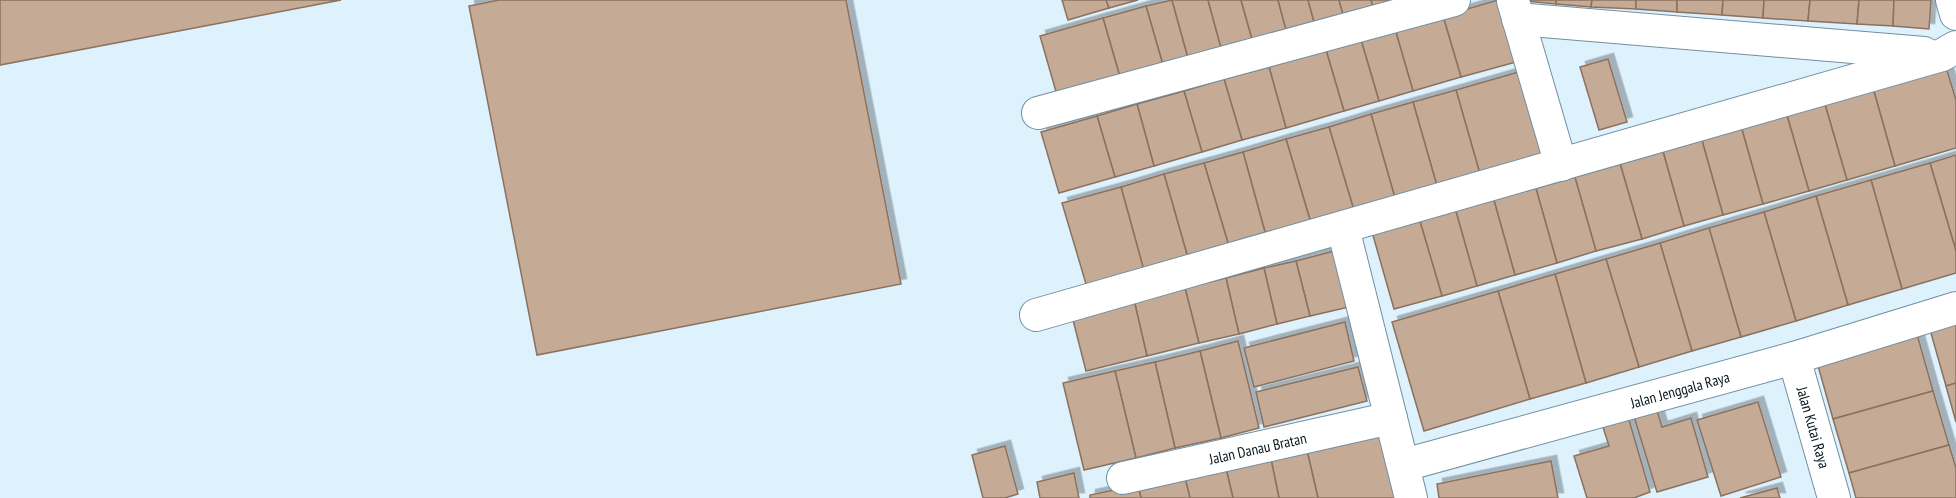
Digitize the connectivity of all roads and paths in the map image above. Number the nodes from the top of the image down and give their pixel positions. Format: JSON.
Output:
{"nodes":[{"id":1,"x":1454,"y":0,"type":"edge"},
{"id":2,"x":1952,"y":0,"type":"edge"},
{"id":3,"x":1515,"y":10,"type":"edge"},
{"id":4,"x":1956,"y":14,"type":"edge"},
{"id":5,"x":1949,"y":51,"type":"edge"},
{"id":6,"x":1038,"y":113,"type":"dead end"},
{"id":7,"x":1561,"y":165,"type":"junction"},
{"id":8,"x":1343,"y":228,"type":"junction"},
{"id":9,"x":1956,"y":308,"type":"edge"},
{"id":10,"x":1036,"y":315,"type":"dead end"},
{"id":11,"x":1794,"y":358,"type":"junction"},
{"id":12,"x":1391,"y":418,"type":"junction"},
{"id":13,"x":1404,"y":465,"type":"junction"},
{"id":14,"x":1123,"y":478,"type":"dead end"},
{"id":15,"x":1411,"y":498,"type":"edge"},
{"id":16,"x":1833,"y":498,"type":"edge"}],
"edges":[{"from":1,"to":6,"type":"street"},
{"from":2,"to":4,"type":"street"},
{"from":3,"to":5,"type":"street"},
{"from":3,"to":7,"type":"street"},
{"from":5,"to":7,"type":"street"},
{"from":7,"to":8,"type":"street"},
{"from":8,"to":10,"type":"street"},
{"from":8,"to":12,"type":"street"},
{"from":9,"to":11,"type":"street","name":"Jalan Jenggala Raya"},
{"from":11,"to":13,"type":"street","name":"Jalan Jenggala Raya"},
{"from":11,"to":16,"type":"street","name":"Jalan Kutai Raya"},
{"from":12,"to":13,"type":"street"},
{"from":12,"to":14,"type":"street","name":"Jalan Danau Bratan"},
{"from":13,"to":15,"type":"street"}]}
